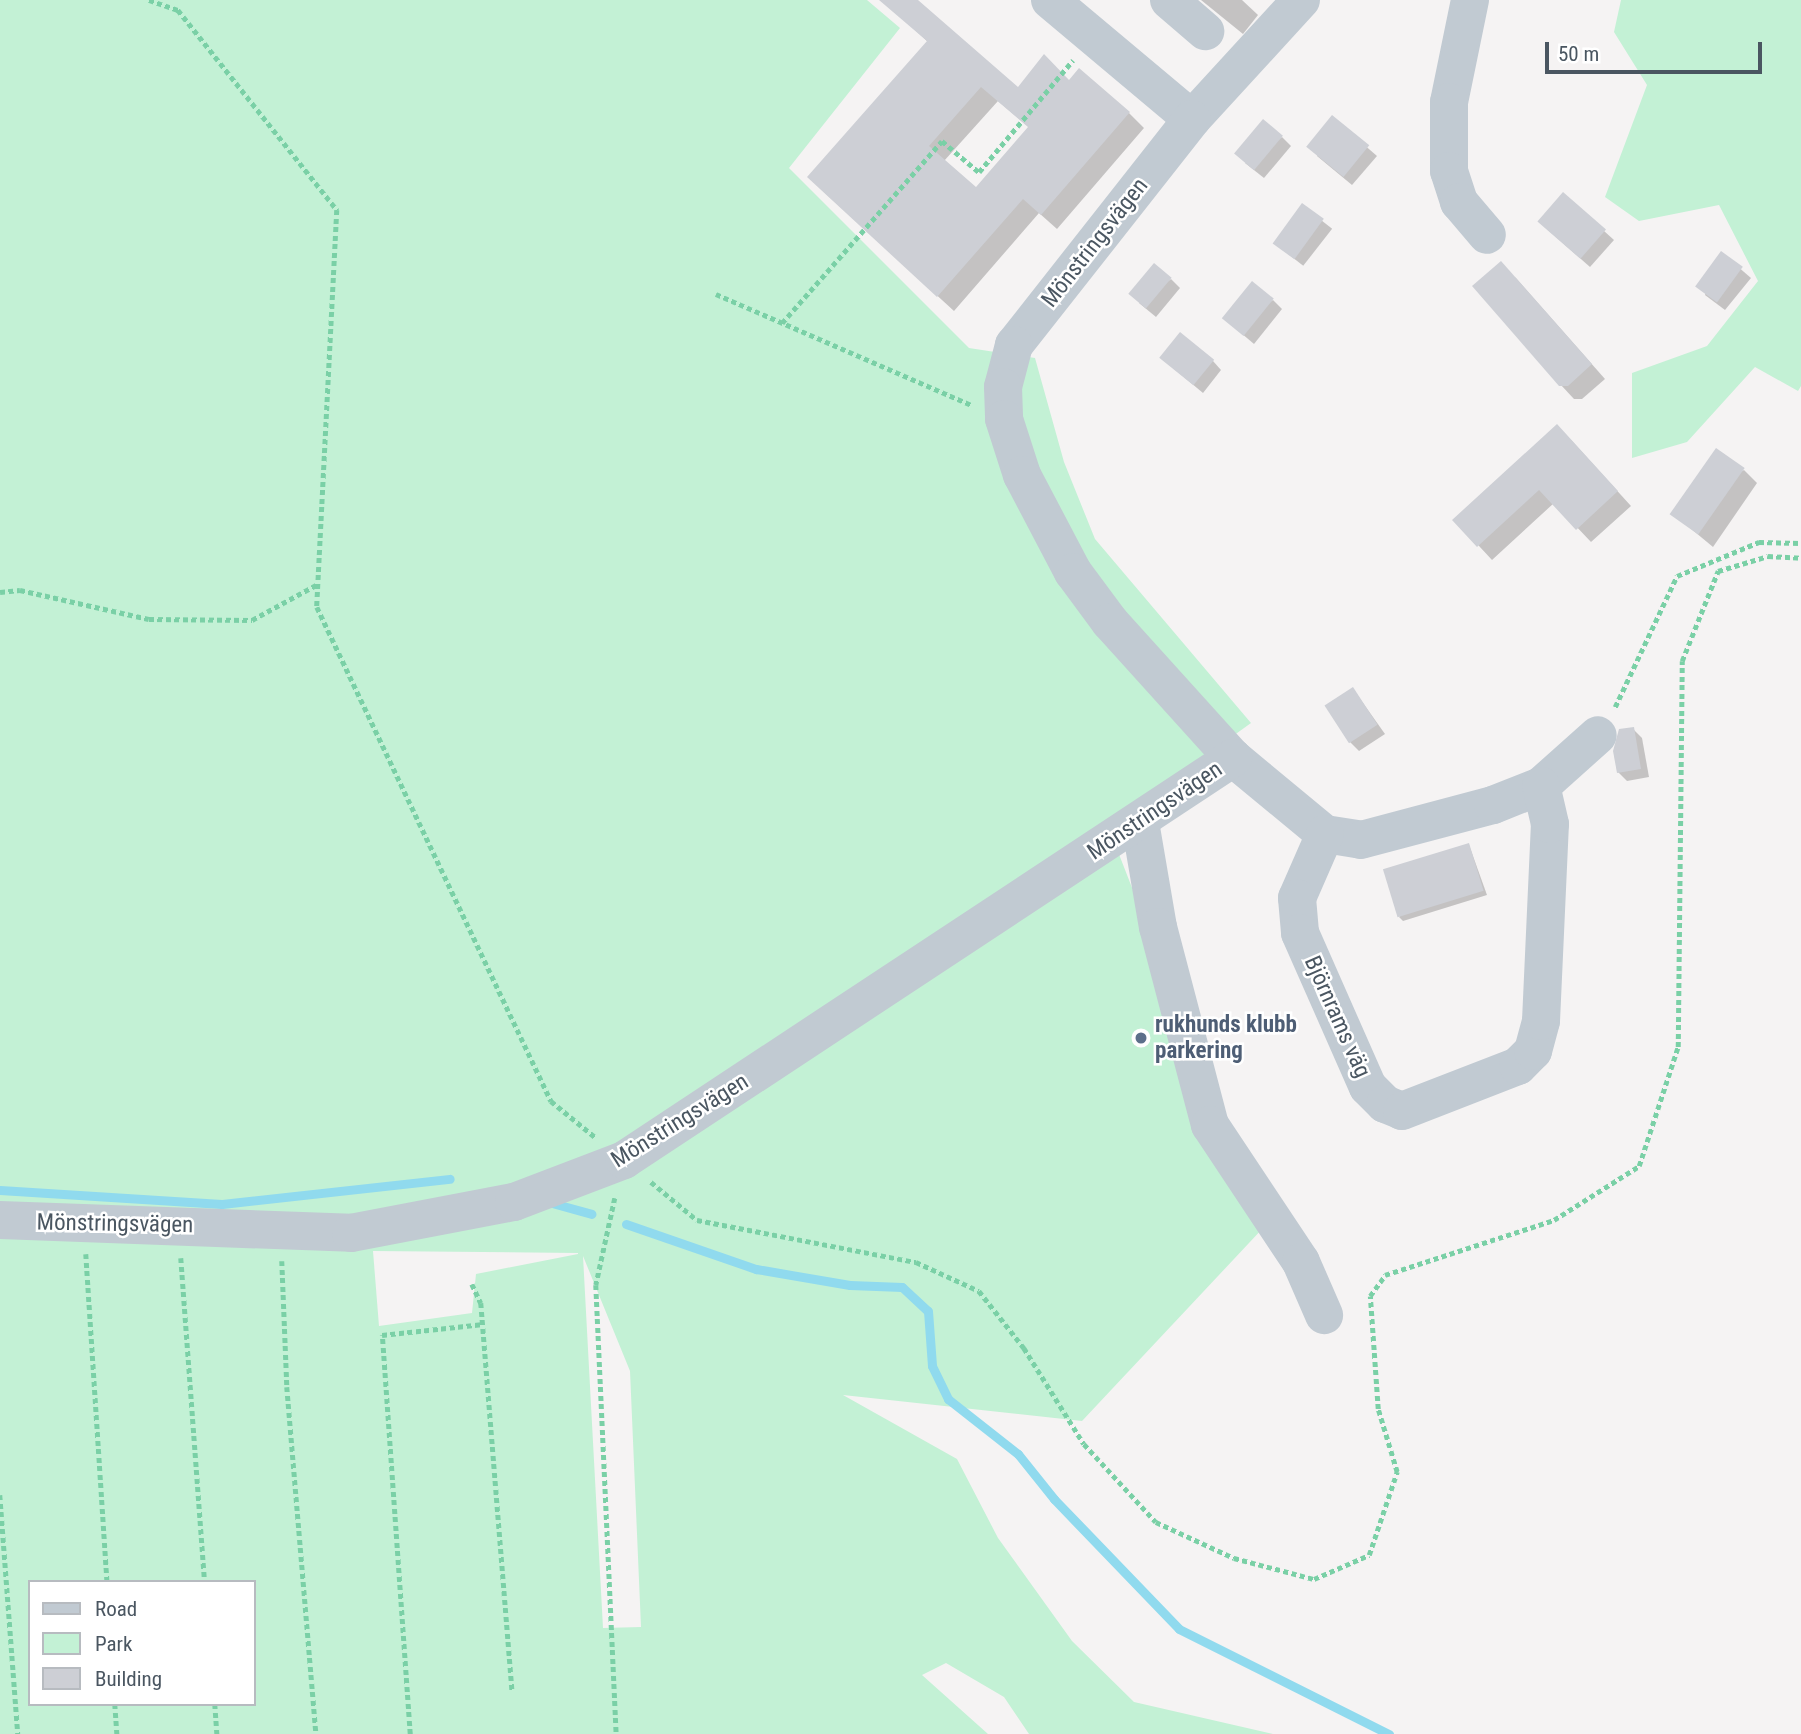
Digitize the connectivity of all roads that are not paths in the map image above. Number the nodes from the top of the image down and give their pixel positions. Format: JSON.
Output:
{"nodes":[{"id":1,"x":1050,"y":0,"type":"edge"},
{"id":2,"x":1169,"y":0,"type":"edge"},
{"id":3,"x":1301,"y":0,"type":"edge"},
{"id":4,"x":1470,"y":0,"type":"edge"},
{"id":5,"x":1205,"y":30,"type":"dead end"},
{"id":6,"x":1192,"y":119,"type":"junction"},
{"id":7,"x":1487,"y":235,"type":"dead end"},
{"id":8,"x":1598,"y":735,"type":"road end"},
{"id":9,"x":1233,"y":758,"type":"junction"},
{"id":10,"x":1541,"y":786,"type":"junction"},
{"id":11,"x":1140,"y":822,"type":"junction"},
{"id":12,"x":1325,"y":834,"type":"junction"},
{"id":13,"x":0,"y":1220,"type":"edge"},
{"id":14,"x":1324,"y":1315,"type":"dead end"}],
"edges":[{"from":1,"to":6,"type":"street"},
{"from":2,"to":5,"type":"street"},
{"from":3,"to":6,"type":"street","name":"Mönstringsvägen"},
{"from":4,"to":7,"type":"street"},
{"from":6,"to":9,"type":"street","name":"Mönstringsvägen"},
{"from":8,"to":10,"type":"street"},
{"from":9,"to":11,"type":"street","name":"Mönstringsvägen"},
{"from":9,"to":12,"type":"street","name":"Mönstringsvägen"},
{"from":10,"to":12,"type":"street"},
{"from":10,"to":12,"type":"street","name":"Björnrams väg"},
{"from":11,"to":13,"type":"street","name":"Mönstringsvägen"},
{"from":11,"to":14,"type":"street"}]}
